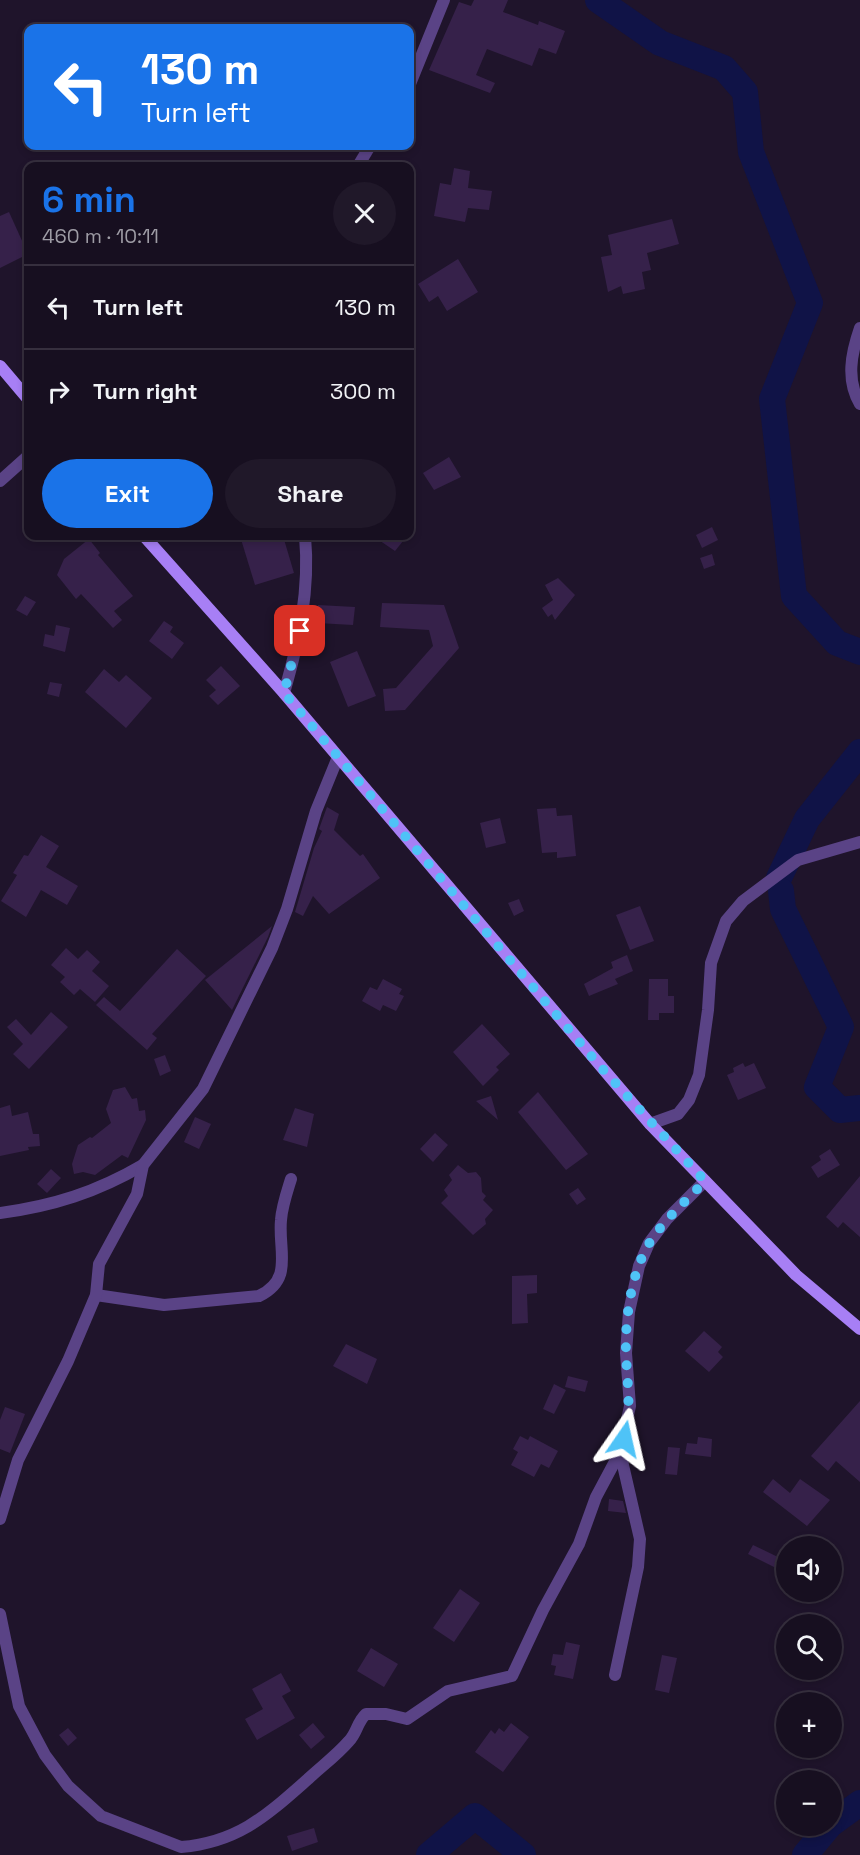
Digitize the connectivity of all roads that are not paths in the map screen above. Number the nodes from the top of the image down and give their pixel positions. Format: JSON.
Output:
{"nodes":[{"id":1,"x":444,"y":0,"type":"edge"},
{"id":2,"x":414,"y":74,"type":"edge"},
{"id":3,"x":860,"y":328,"type":"edge"},
{"id":4,"x":0,"y":366,"type":"edge"},
{"id":5,"x":24,"y":394,"type":"edge"},
{"id":6,"x":860,"y":404,"type":"edge"},
{"id":7,"x":24,"y":460,"type":"edge"},
{"id":8,"x":0,"y":481,"type":"edge"},
{"id":9,"x":148,"y":540,"type":"edge"},
{"id":10,"x":305,"y":540,"type":"edge"},
{"id":11,"x":284,"y":693,"type":"junction"},
{"id":12,"x":338,"y":757,"type":"junction"},
{"id":13,"x":860,"y":842,"type":"edge"},
{"id":14,"x":650,"y":1124,"type":"junction"},
{"id":15,"x":143,"y":1165,"type":"junction"},
{"id":16,"x":291,"y":1179,"type":"dead end"},
{"id":17,"x":705,"y":1181,"type":"junction"},
{"id":18,"x":0,"y":1213,"type":"edge"},
{"id":19,"x":96,"y":1295,"type":"junction"},
{"id":20,"x":860,"y":1329,"type":"edge"},
{"id":21,"x":620,"y":1452,"type":"junction"},
{"id":22,"x":0,"y":1519,"type":"edge"},
{"id":23,"x":0,"y":1614,"type":"edge"},
{"id":24,"x":615,"y":1675,"type":"dead end"}],
"edges":[{"from":1,"to":2,"type":"street"},
{"from":3,"to":6,"type":"street"},
{"from":4,"to":5,"type":"main road"},
{"from":7,"to":8,"type":"street"},
{"from":9,"to":11,"type":"main road"},
{"from":10,"to":11,"type":"street"},
{"from":11,"to":12,"type":"main road"},
{"from":12,"to":14,"type":"main road"},
{"from":12,"to":15,"type":"street"},
{"from":13,"to":14,"type":"street"},
{"from":14,"to":17,"type":"main road"},
{"from":15,"to":18,"type":"street"},
{"from":15,"to":19,"type":"street"},
{"from":16,"to":19,"type":"street"},
{"from":17,"to":20,"type":"main road"},
{"from":17,"to":21,"type":"street"},
{"from":19,"to":22,"type":"street"},
{"from":21,"to":23,"type":"street"},
{"from":21,"to":24,"type":"street"}]}
